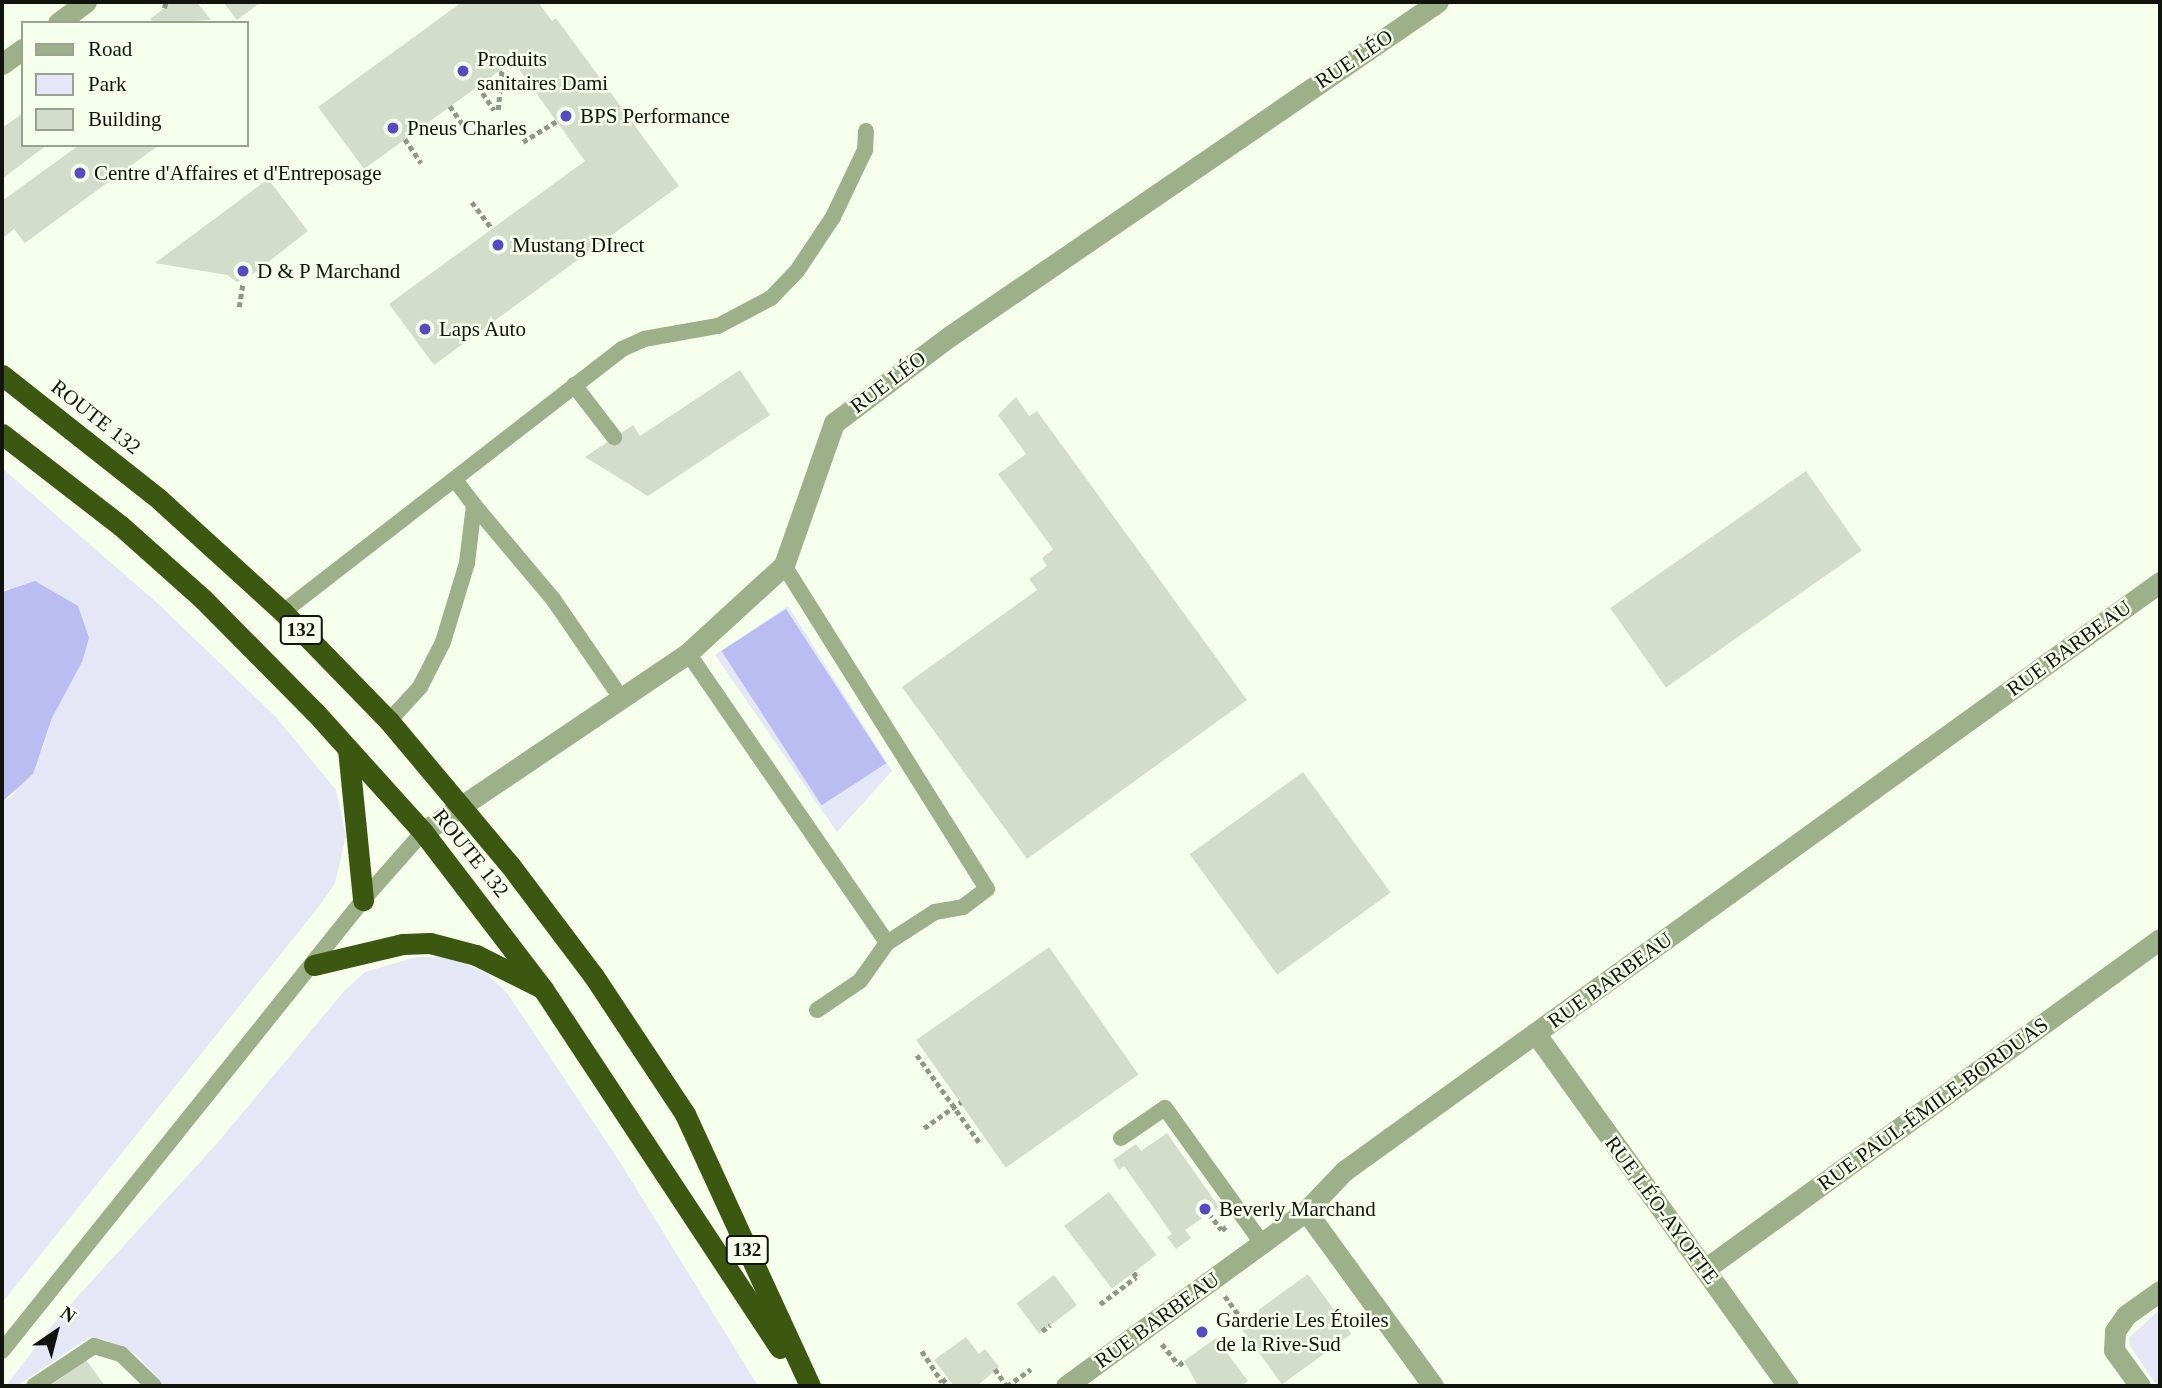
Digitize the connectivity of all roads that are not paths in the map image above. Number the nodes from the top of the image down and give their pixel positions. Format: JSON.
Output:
{"nodes":[{"id":1,"x":86,"y":2,"type":"edge"},
{"id":2,"x":1438,"y":2,"type":"edge"},
{"id":3,"x":61,"y":21,"type":"edge"},
{"id":4,"x":21,"y":50,"type":"edge"},
{"id":5,"x":2,"y":64,"type":"edge"},
{"id":6,"x":866,"y":131,"type":"dead end"},
{"id":7,"x":2,"y":375,"type":"edge"},
{"id":8,"x":574,"y":385,"type":"junction"},
{"id":9,"x":2,"y":434,"type":"edge"},
{"id":10,"x":614,"y":438,"type":"dead end"},
{"id":11,"x":455,"y":480,"type":"junction"},
{"id":12,"x":474,"y":505,"type":"junction"},
{"id":13,"x":784,"y":565,"type":"junction"},
{"id":14,"x":2160,"y":582,"type":"edge"},
{"id":15,"x":283,"y":612,"type":"junction"},
{"id":16,"x":688,"y":653,"type":"junction"},
{"id":17,"x":621,"y":698,"type":"junction"},
{"id":18,"x":389,"y":721,"type":"junction"},
{"id":19,"x":348,"y":749,"type":"junction"},
{"id":20,"x":462,"y":806,"type":"junction"},
{"id":21,"x":423,"y":832,"type":"junction"},
{"id":22,"x":363,"y":900,"type":"junction"},
{"id":23,"x":2160,"y":939,"type":"edge"},
{"id":24,"x":887,"y":943,"type":"junction"},
{"id":25,"x":314,"y":965,"type":"junction"},
{"id":26,"x":543,"y":989,"type":"junction"},
{"id":27,"x":817,"y":1010,"type":"dead end"},
{"id":28,"x":1536,"y":1034,"type":"junction"},
{"id":29,"x":1121,"y":1138,"type":"dead end"},
{"id":30,"x":1306,"y":1210,"type":"junction"},
{"id":31,"x":1262,"y":1243,"type":"junction"},
{"id":32,"x":1705,"y":1269,"type":"junction"},
{"id":33,"x":2160,"y":1291,"type":"edge"},
{"id":34,"x":2,"y":1351,"type":"edge"},
{"id":35,"x":34,"y":1386,"type":"edge"},
{"id":36,"x":154,"y":1386,"type":"edge"},
{"id":37,"x":807,"y":1386,"type":"edge"},
{"id":38,"x":1066,"y":1386,"type":"edge"},
{"id":39,"x":1433,"y":1386,"type":"edge"},
{"id":40,"x":1788,"y":1386,"type":"edge"},
{"id":41,"x":2140,"y":1386,"type":"edge"}],
"edges":[{"from":1,"to":3,"type":"street"},
{"from":2,"to":13,"type":"street","name":"RUE LÉO"},
{"from":4,"to":5,"type":"street"},
{"from":6,"to":8,"type":"lane"},
{"from":7,"to":15,"type":"highway","name":"ROUTE 132","number":"132"},
{"from":8,"to":10,"type":"lane"},
{"from":8,"to":11,"type":"lane"},
{"from":9,"to":19,"type":"highway","name":"ROUTE 132","number":"132"},
{"from":11,"to":12,"type":"lane"},
{"from":11,"to":15,"type":"lane"},
{"from":12,"to":17,"type":"lane"},
{"from":12,"to":18,"type":"lane"},
{"from":13,"to":16,"type":"street","name":"RUE LÉO"},
{"from":13,"to":24,"type":"lane"},
{"from":14,"to":28,"type":"street","name":"RUE BARBEAU"},
{"from":15,"to":18,"type":"highway","name":"ROUTE 132","number":"132"},
{"from":16,"to":17,"type":"street","name":"RUE LÉO"},
{"from":16,"to":24,"type":"lane"},
{"from":17,"to":20,"type":"street","name":"RUE LÉO"},
{"from":18,"to":20,"type":"highway","name":"ROUTE 132","number":"132"},
{"from":19,"to":21,"type":"highway","name":"ROUTE 132","number":"132"},
{"from":19,"to":22,"type":"highway"},
{"from":20,"to":21,"type":"street","name":"RUE LÉO"},
{"from":20,"to":37,"type":"highway","name":"ROUTE 132","number":"132"},
{"from":21,"to":22,"type":"lane"},
{"from":21,"to":26,"type":"highway","name":"ROUTE 132","number":"132"},
{"from":22,"to":25,"type":"lane"},
{"from":23,"to":32,"type":"street","name":"RUE PAUL-ÉMILE-BORDUAS"},
{"from":24,"to":27,"type":"lane"},
{"from":25,"to":26,"type":"highway"},
{"from":25,"to":34,"type":"lane"},
{"from":26,"to":37,"type":"highway","name":"ROUTE 132","number":"132"},
{"from":28,"to":30,"type":"street","name":"RUE BARBEAU"},
{"from":28,"to":32,"type":"street","name":"RUE LÉO-AYOTTE"},
{"from":29,"to":31,"type":"lane"},
{"from":30,"to":31,"type":"street","name":"RUE BARBEAU"},
{"from":30,"to":39,"type":"street"},
{"from":31,"to":38,"type":"street","name":"RUE BARBEAU"},
{"from":32,"to":40,"type":"street","name":"RUE LÉO-AYOTTE"},
{"from":33,"to":41,"type":"street"},
{"from":35,"to":36,"type":"lane"}]}
